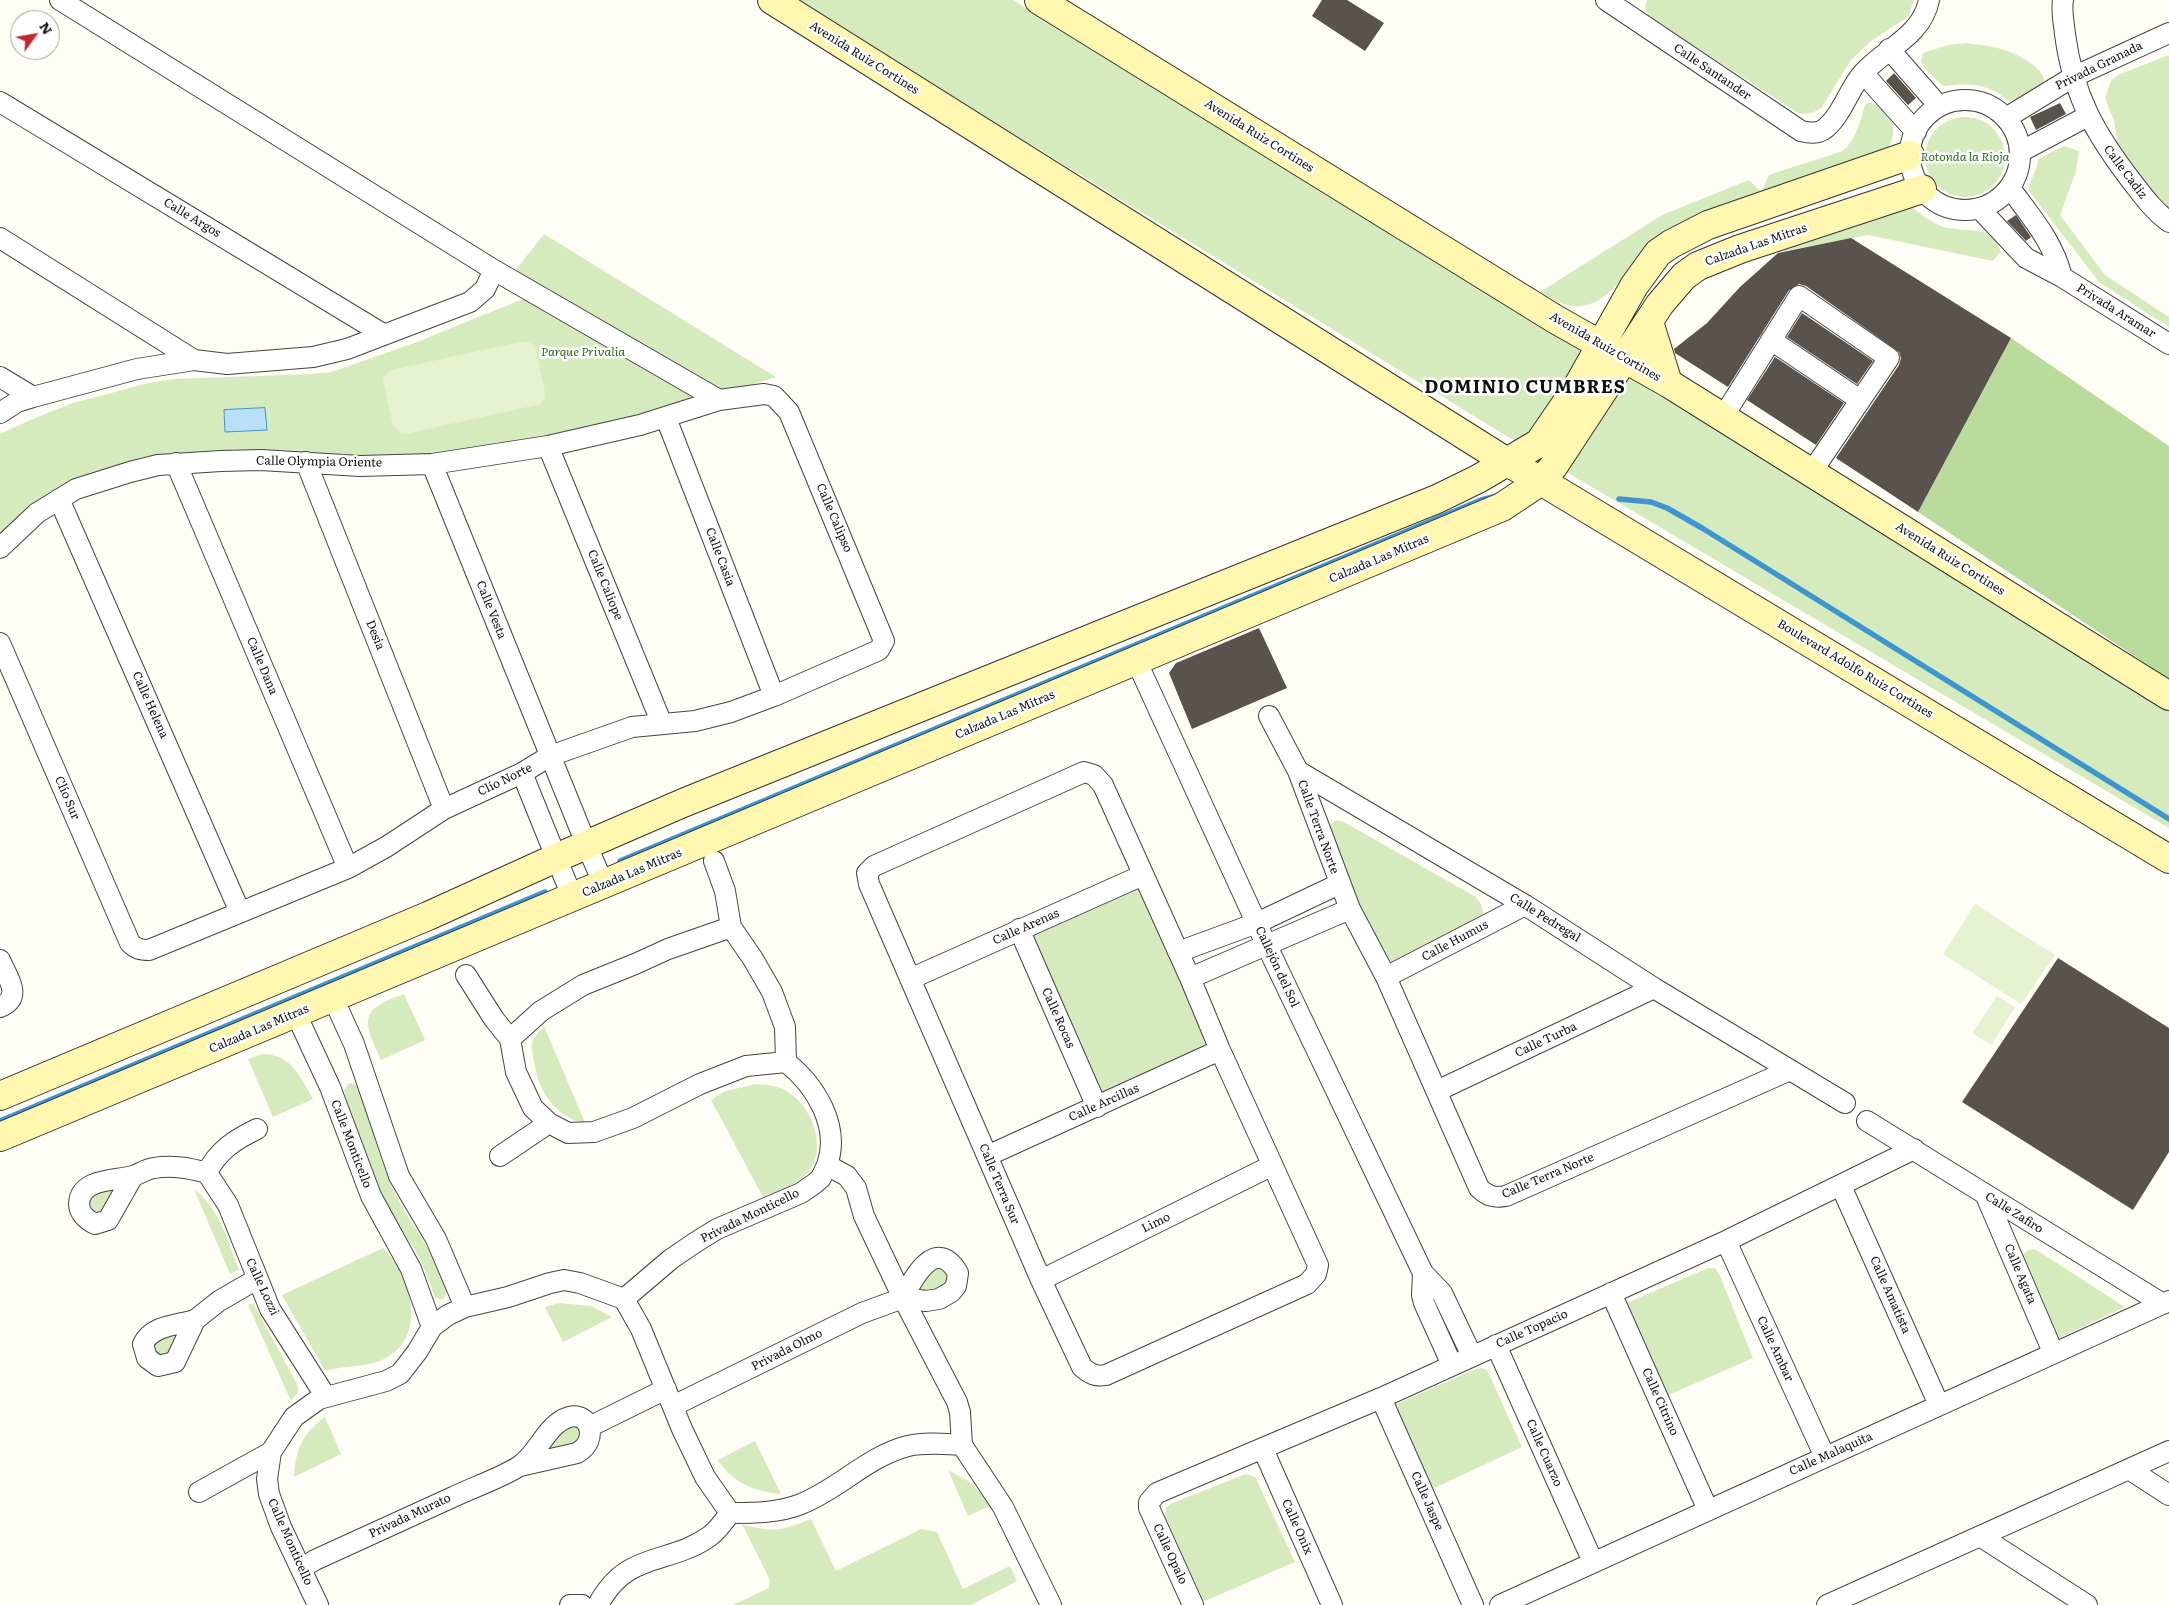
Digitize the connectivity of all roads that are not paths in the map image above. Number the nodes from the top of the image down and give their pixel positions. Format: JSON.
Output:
{"nodes":[{"id":1,"x":60,"y":0,"type":"edge"},
{"id":2,"x":772,"y":0,"type":"edge"},
{"id":3,"x":1039,"y":0,"type":"edge"},
{"id":4,"x":1606,"y":0,"type":"edge"},
{"id":5,"x":1929,"y":0,"type":"edge"},
{"id":6,"x":2063,"y":0,"type":"edge"},
{"id":7,"x":2169,"y":33,"type":"edge"},
{"id":8,"x":1890,"y":50,"type":"junction"},
{"id":9,"x":1863,"y":73,"type":"junction"},
{"id":10,"x":2073,"y":77,"type":"junction"},
{"id":11,"x":0,"y":102,"type":"edge"},
{"id":12,"x":1939,"y":106,"type":"junction"},
{"id":13,"x":2088,"y":116,"type":"junction"},
{"id":14,"x":2006,"y":118,"type":"junction"},
{"id":15,"x":1913,"y":144,"type":"junction"},
{"id":16,"x":2020,"y":152,"type":"junction"},
{"id":17,"x":1820,"y":186,"type":"junction"},
{"id":18,"x":2010,"y":188,"type":"junction"},
{"id":19,"x":1922,"y":189,"type":"junction"},
{"id":20,"x":1979,"y":208,"type":"junction"},
{"id":21,"x":1730,"y":217,"type":"junction"},
{"id":22,"x":1832,"y":219,"type":"junction"},
{"id":23,"x":2169,"y":222,"type":"edge"},
{"id":24,"x":0,"y":238,"type":"edge"},
{"id":25,"x":1740,"y":249,"type":"junction"},
{"id":26,"x":494,"y":270,"type":"junction"},
{"id":27,"x":2062,"y":277,"type":"junction"},
{"id":28,"x":1634,"y":286,"type":"junction"},
{"id":29,"x":1621,"y":311,"type":"junction"},
{"id":30,"x":1655,"y":313,"type":"junction"},
{"id":31,"x":1555,"y":319,"type":"junction"},
{"id":32,"x":383,"y":334,"type":"junction"},
{"id":33,"x":1771,"y":340,"type":"junction"},
{"id":34,"x":2169,"y":344,"type":"edge"},
{"id":35,"x":1601,"y":346,"type":"junction"},
{"id":36,"x":1625,"y":358,"type":"junction"},
{"id":37,"x":194,"y":360,"type":"junction"},
{"id":38,"x":0,"y":377,"type":"edge"},
{"id":39,"x":1668,"y":383,"type":"junction"},
{"id":40,"x":774,"y":396,"type":"joint"},
{"id":41,"x":33,"y":397,"type":"junction"},
{"id":42,"x":720,"y":400,"type":"junction"},
{"id":43,"x":1860,"y":400,"type":"junction"},
{"id":44,"x":0,"y":413,"type":"edge"},
{"id":45,"x":1723,"y":417,"type":"junction"},
{"id":46,"x":666,"y":418,"type":"junction"},
{"id":47,"x":548,"y":446,"type":"junction"},
{"id":48,"x":306,"y":462,"type":"junction"},
{"id":49,"x":1507,"y":462,"type":"junction"},
{"id":50,"x":176,"y":464,"type":"junction"},
{"id":51,"x":432,"y":464,"type":"junction"},
{"id":52,"x":1811,"y":472,"type":"junction"},
{"id":53,"x":1541,"y":481,"type":"junction"},
{"id":54,"x":59,"y":499,"type":"junction"},
{"id":55,"x":0,"y":548,"type":"edge"},
{"id":56,"x":0,"y":643,"type":"edge"},
{"id":57,"x":884,"y":644,"type":"joint"},
{"id":58,"x":1136,"y":660,"type":"junction"},
{"id":59,"x":774,"y":696,"type":"junction"},
{"id":60,"x":2169,"y":696,"type":"edge"},
{"id":61,"x":1269,"y":716,"type":"dead end"},
{"id":62,"x":662,"y":724,"type":"junction"},
{"id":63,"x":550,"y":756,"type":"junction"},
{"id":64,"x":1298,"y":770,"type":"junction"},
{"id":65,"x":522,"y":773,"type":"junction"},
{"id":66,"x":444,"y":809,"type":"junction"},
{"id":67,"x":587,"y":846,"type":"junction"},
{"id":68,"x":556,"y":858,"type":"junction"},
{"id":69,"x":2169,"y":859,"type":"edge"},
{"id":70,"x":714,"y":861,"type":"dead end"},
{"id":71,"x":348,"y":868,"type":"junction"},
{"id":72,"x":1143,"y":876,"type":"junction"},
{"id":73,"x":1339,"y":884,"type":"junction"},
{"id":74,"x":604,"y":885,"type":"junction"},
{"id":75,"x":573,"y":898,"type":"junction"},
{"id":76,"x":1525,"y":905,"type":"junction"},
{"id":77,"x":1350,"y":909,"type":"junction"},
{"id":78,"x":240,"y":912,"type":"junction"},
{"id":79,"x":1257,"y":923,"type":"junction"},
{"id":80,"x":731,"y":926,"type":"junction"},
{"id":81,"x":1019,"y":929,"type":"junction"},
{"id":82,"x":1266,"y":946,"type":"junction"},
{"id":83,"x":138,"y":950,"type":"joint"},
{"id":84,"x":1178,"y":952,"type":"junction"},
{"id":85,"x":0,"y":960,"type":"edge"},
{"id":86,"x":466,"y":975,"type":"dead end"},
{"id":87,"x":1386,"y":977,"type":"junction"},
{"id":88,"x":1190,"y":978,"type":"junction"},
{"id":89,"x":910,"y":979,"type":"junction"},
{"id":90,"x":1654,"y":988,"type":"junction"},
{"id":91,"x":333,"y":998,"type":"junction"},
{"id":92,"x":0,"y":1007,"type":"edge"},
{"id":93,"x":296,"y":1014,"type":"junction"},
{"id":94,"x":510,"y":1039,"type":"junction"},
{"id":95,"x":1220,"y":1050,"type":"junction"},
{"id":96,"x":786,"y":1062,"type":"junction"},
{"id":97,"x":1790,"y":1070,"type":"junction"},
{"id":98,"x":1437,"y":1091,"type":"junction"},
{"id":99,"x":0,"y":1096,"type":"edge"},
{"id":100,"x":1845,"y":1103,"type":"dead end"},
{"id":101,"x":1097,"y":1107,"type":"junction"},
{"id":102,"x":1867,"y":1121,"type":"dead end"},
{"id":103,"x":549,"y":1123,"type":"junction"},
{"id":104,"x":256,"y":1129,"type":"dead end"},
{"id":105,"x":0,"y":1138,"type":"edge"},
{"id":106,"x":1914,"y":1149,"type":"junction"},
{"id":107,"x":500,"y":1156,"type":"dead end"},
{"id":108,"x":988,"y":1156,"type":"junction"},
{"id":109,"x":827,"y":1165,"type":"junction"},
{"id":110,"x":1271,"y":1166,"type":"junction"},
{"id":111,"x":207,"y":1173,"type":"junction"},
{"id":112,"x":133,"y":1176,"type":"dead end"},
{"id":113,"x":1841,"y":1186,"type":"junction"},
{"id":114,"x":1986,"y":1196,"type":"junction"},
{"id":115,"x":1726,"y":1241,"type":"junction"},
{"id":116,"x":1422,"y":1273,"type":"junction"},
{"id":117,"x":257,"y":1279,"type":"junction"},
{"id":118,"x":1041,"y":1280,"type":"junction"},
{"id":119,"x":1611,"y":1293,"type":"junction"},
{"id":120,"x":903,"y":1298,"type":"junction"},
{"id":121,"x":624,"y":1299,"type":"junction"},
{"id":122,"x":2166,"y":1302,"type":"edge"},
{"id":123,"x":457,"y":1311,"type":"junction"},
{"id":124,"x":195,"y":1320,"type":"dead end"},
{"id":125,"x":432,"y":1327,"type":"junction"},
{"id":126,"x":1496,"y":1345,"type":"junction"},
{"id":127,"x":2054,"y":1352,"type":"junction"},
{"id":128,"x":1472,"y":1356,"type":"junction"},
{"id":129,"x":1452,"y":1365,"type":"junction"},
{"id":130,"x":326,"y":1397,"type":"junction"},
{"id":131,"x":669,"y":1398,"type":"junction"},
{"id":132,"x":1381,"y":1398,"type":"junction"},
{"id":133,"x":1939,"y":1405,"type":"junction"},
{"id":134,"x":589,"y":1427,"type":"junction"},
{"id":135,"x":962,"y":1445,"type":"junction"},
{"id":136,"x":1263,"y":1449,"type":"junction"},
{"id":137,"x":2169,"y":1451,"type":"edge"},
{"id":138,"x":271,"y":1452,"type":"junction"},
{"id":139,"x":1825,"y":1457,"type":"junction"},
{"id":140,"x":520,"y":1466,"type":"junction"},
{"id":141,"x":2129,"y":1469,"type":"junction"},
{"id":142,"x":199,"y":1492,"type":"dead end"},
{"id":143,"x":2169,"y":1495,"type":"edge"},
{"id":144,"x":1149,"y":1502,"type":"joint"},
{"id":145,"x":1708,"y":1510,"type":"junction"},
{"id":146,"x":730,"y":1513,"type":"junction"},
{"id":147,"x":1980,"y":1536,"type":"junction"},
{"id":148,"x":1593,"y":1562,"type":"junction"},
{"id":149,"x":302,"y":1568,"type":"junction"},
{"id":150,"x":318,"y":1605,"type":"edge"},
{"id":151,"x":570,"y":1605,"type":"edge"},
{"id":152,"x":582,"y":1605,"type":"edge"},
{"id":153,"x":598,"y":1605,"type":"edge"},
{"id":154,"x":1051,"y":1605,"type":"edge"},
{"id":155,"x":1193,"y":1605,"type":"edge"},
{"id":156,"x":1332,"y":1605,"type":"edge"},
{"id":157,"x":1473,"y":1605,"type":"edge"},
{"id":158,"x":1500,"y":1605,"type":"edge"},
{"id":159,"x":1827,"y":1605,"type":"edge"},
{"id":160,"x":2087,"y":1605,"type":"edge"}],
"edges":[{"from":1,"to":26,"type":"street"},
{"from":2,"to":49,"type":"main road","name":"Avenida Ruiz Cortines"},
{"from":3,"to":31,"type":"main road","name":"Avenida Ruiz Cortines"},
{"from":4,"to":9,"type":"street","name":"Calle Santander"},
{"from":5,"to":8,"type":"street"},
{"from":6,"to":10,"type":"street","name":"Calle Cadíz"},
{"from":7,"to":10,"type":"street","name":"Privada Granada"},
{"from":8,"to":9,"type":"street"},
{"from":8,"to":12,"type":"street"},
{"from":9,"to":15,"type":"street"},
{"from":10,"to":13,"type":"street","name":"Calle Cadíz"},
{"from":10,"to":14,"type":"street","name":"Privada Granada"},
{"from":11,"to":32,"type":"street","name":"Calle Argos"},
{"from":12,"to":14,"type":"street"},
{"from":12,"to":15,"type":"street"},
{"from":13,"to":16,"type":"street"},
{"from":13,"to":23,"type":"street","name":"Calle Cadíz"},
{"from":14,"to":16,"type":"street"},
{"from":15,"to":17,"type":"main road"},
{"from":15,"to":19,"type":"street"},
{"from":16,"to":18,"type":"street"},
{"from":17,"to":21,"type":"main road"},
{"from":17,"to":22,"type":"main road"},
{"from":18,"to":20,"type":"street"},
{"from":18,"to":27,"type":"street","name":"Privada Aramar"},
{"from":19,"to":20,"type":"street"},
{"from":19,"to":22,"type":"main road","name":"Calzada Las Mitras"},
{"from":20,"to":27,"type":"street","name":"Privada Aramar"},
{"from":21,"to":25,"type":"main road"},
{"from":21,"to":28,"type":"main road"},
{"from":22,"to":25,"type":"main road","name":"Calzada Las Mitras"},
{"from":24,"to":37,"type":"street"},
{"from":25,"to":30,"type":"main road","name":"Calzada Las Mitras"},
{"from":26,"to":32,"type":"street"},
{"from":26,"to":42,"type":"street"},
{"from":27,"to":34,"type":"street","name":"Privada Aramar"},
{"from":28,"to":29,"type":"main road"},
{"from":28,"to":30,"type":"main road"},
{"from":29,"to":31,"type":"main road"},
{"from":29,"to":35,"type":"main road"},
{"from":30,"to":36,"type":"main road","name":"Calzada Las Mitras"},
{"from":30,"to":39,"type":"main road"},
{"from":31,"to":35,"type":"main road","name":"Avenida Ruiz Cortines"},
{"from":32,"to":37,"type":"street"},
{"from":33,"to":43,"type":"street"},
{"from":33,"to":43,"type":"street"},
{"from":33,"to":45,"type":"street"},
{"from":35,"to":36,"type":"main road","name":"Avenida Ruiz Cortines"},
{"from":35,"to":49,"type":"main road"},
{"from":36,"to":39,"type":"main road","name":"Avenida Ruiz Cortines"},
{"from":36,"to":53,"type":"main road","name":"Calzada Las Mitras"},
{"from":37,"to":41,"type":"street"},
{"from":38,"to":41,"type":"street"},
{"from":39,"to":45,"type":"main road","name":"Avenida Ruiz Cortines"},
{"from":40,"to":42,"type":"street","name":"Calle Olympia Oriente"},
{"from":40,"to":57,"type":"street","name":"Calle Calipso"},
{"from":41,"to":44,"type":"street"},
{"from":42,"to":46,"type":"street","name":"Calle Olympia Oriente"},
{"from":43,"to":52,"type":"street"},
{"from":45,"to":52,"type":"main road","name":"Avenida Ruiz Cortines"},
{"from":46,"to":47,"type":"street","name":"Calle Olympia Oriente"},
{"from":46,"to":59,"type":"street","name":"Calle Casia"},
{"from":47,"to":51,"type":"street","name":"Calle Olympia Oriente"},
{"from":47,"to":62,"type":"street","name":"Calle Caliope"},
{"from":48,"to":50,"type":"street","name":"Calle Olympia Oriente"},
{"from":48,"to":51,"type":"street","name":"Calle Olympia Oriente"},
{"from":48,"to":66,"type":"street","name":"Desia"},
{"from":49,"to":53,"type":"main road","name":"Avenida Ruiz Cortines"},
{"from":49,"to":67,"type":"main road"},
{"from":50,"to":54,"type":"street","name":"Calle Olympia Oriente"},
{"from":50,"to":71,"type":"street","name":"Calle Dana"},
{"from":51,"to":63,"type":"street","name":"Calle Vesta"},
{"from":52,"to":60,"type":"main road","name":"Avenida Ruiz Cortines"},
{"from":53,"to":58,"type":"main road","name":"Calzada Las Mitras"},
{"from":53,"to":69,"type":"main road","name":"Boulevard Adolfo Ruiz Cortines"},
{"from":54,"to":55,"type":"street","name":"Calle Olympia Oriente"},
{"from":54,"to":78,"type":"street","name":"Calle Helena"},
{"from":56,"to":83,"type":"street","name":"Clío Sur"},
{"from":57,"to":59,"type":"street","name":"Clío Norte"},
{"from":58,"to":74,"type":"main road","name":"Calzada Las Mitras"},
{"from":58,"to":79,"type":"street","name":"Callejón del Sol"},
{"from":59,"to":62,"type":"street","name":"Clío Norte"},
{"from":61,"to":64,"type":"street","name":"Calle Terra Norte"},
{"from":62,"to":63,"type":"street","name":"Clío Norte"},
{"from":63,"to":65,"type":"street","name":"Clío Norte"},
{"from":63,"to":67,"type":"street","name":"Calle Vesta"},
{"from":64,"to":73,"type":"street","name":"Calle Terra Norte"},
{"from":64,"to":76,"type":"street","name":"Calle Pedregal"},
{"from":65,"to":66,"type":"street","name":"Clío Norte"},
{"from":65,"to":68,"type":"street"},
{"from":66,"to":71,"type":"street","name":"Clío Norte"},
{"from":67,"to":68,"type":"main road"},
{"from":67,"to":74,"type":"street","name":"Calle Vesta"},
{"from":68,"to":75,"type":"street"},
{"from":68,"to":99,"type":"main road"},
{"from":70,"to":80,"type":"street"},
{"from":71,"to":78,"type":"street","name":"Clío Norte"},
{"from":72,"to":81,"type":"street","name":"Calle Arenas"},
{"from":72,"to":84,"type":"street","name":"Calle Terra Sur"},
{"from":72,"to":89,"type":"street","name":"Calle Terra Sur"},
{"from":73,"to":77,"type":"street","name":"Calle Terra Norte"},
{"from":73,"to":79,"type":"street","name":"Calle Terra Norte"},
{"from":74,"to":75,"type":"main road","name":"Calzada Las Mitras"},
{"from":75,"to":91,"type":"main road","name":"Calzada Las Mitras"},
{"from":76,"to":87,"type":"street","name":"Calle Humus"},
{"from":76,"to":90,"type":"street","name":"Calle Pedregal"},
{"from":77,"to":82,"type":"street"},
{"from":77,"to":87,"type":"street","name":"Calle Terra Norte"},
{"from":78,"to":83,"type":"street","name":"Clío Norte"},
{"from":79,"to":82,"type":"street","name":"Callejón del Sol"},
{"from":79,"to":84,"type":"street"},
{"from":80,"to":94,"type":"street"},
{"from":80,"to":96,"type":"street"},
{"from":81,"to":89,"type":"street","name":"Calle Arenas"},
{"from":81,"to":101,"type":"street","name":"Calle Rocas"},
{"from":82,"to":88,"type":"street"},
{"from":82,"to":116,"type":"street","name":"Callejón del Sol"},
{"from":84,"to":88,"type":"street","name":"Calle Terra Sur"},
{"from":85,"to":92,"type":"street"},
{"from":86,"to":94,"type":"street"},
{"from":87,"to":98,"type":"street","name":"Calle Terra Norte"},
{"from":88,"to":95,"type":"street","name":"Calle Terra Sur"},
{"from":89,"to":108,"type":"street","name":"Calle Terra Sur"},
{"from":90,"to":97,"type":"street","name":"Calle Pedregal"},
{"from":90,"to":98,"type":"street","name":"Calle Turba"},
{"from":91,"to":93,"type":"main road","name":"Calzada Las Mitras"},
{"from":91,"to":123,"type":"street"},
{"from":93,"to":105,"type":"main road","name":"Calzada Las Mitras"},
{"from":93,"to":125,"type":"street","name":"Calle Monticello"},
{"from":94,"to":103,"type":"street"},
{"from":95,"to":101,"type":"street","name":"Calle Arcillas"},
{"from":95,"to":110,"type":"street","name":"Calle Terra Sur"},
{"from":96,"to":103,"type":"street"},
{"from":96,"to":109,"type":"street"},
{"from":97,"to":98,"type":"street","name":"Calle Terra Norte"},
{"from":97,"to":100,"type":"street","name":"Calle Pedregal"},
{"from":101,"to":108,"type":"street","name":"Calle Arcillas"},
{"from":102,"to":106,"type":"street","name":"Calle Zafiro"},
{"from":103,"to":107,"type":"street"},
{"from":104,"to":111,"type":"street"},
{"from":106,"to":113,"type":"street","name":"Calle Topacio"},
{"from":106,"to":114,"type":"street","name":"Calle Zafiro"},
{"from":108,"to":118,"type":"street","name":"Calle Terra Sur"},
{"from":109,"to":120,"type":"street"},
{"from":109,"to":121,"type":"street","name":"Privada Monticello"},
{"from":110,"to":118,"type":"street","name":"Limo"},
{"from":110,"to":118,"type":"street","name":"Calle Terra Sur"},
{"from":111,"to":112,"type":"street"},
{"from":111,"to":117,"type":"street","name":"Calle Lozzi"},
{"from":113,"to":115,"type":"street","name":"Calle Topacio"},
{"from":113,"to":133,"type":"street","name":"Calle Amatista"},
{"from":114,"to":122,"type":"street","name":"Calle Zafiro"},
{"from":114,"to":127,"type":"street","name":"Calle Agata"},
{"from":115,"to":119,"type":"street","name":"Calle Topacio"},
{"from":115,"to":139,"type":"street","name":"Calle Ambar"},
{"from":116,"to":128,"type":"street","name":"Callejón del Sol"},
{"from":116,"to":129,"type":"street","name":"Callejón del Sol"},
{"from":117,"to":124,"type":"street"},
{"from":117,"to":130,"type":"street","name":"Calle Lozzi"},
{"from":119,"to":126,"type":"street","name":"Calle Topacio"},
{"from":119,"to":145,"type":"street","name":"Calle Citrino"},
{"from":120,"to":131,"type":"street","name":"Privada Olmo"},
{"from":120,"to":135,"type":"street"},
{"from":121,"to":123,"type":"street"},
{"from":121,"to":131,"type":"street"},
{"from":122,"to":127,"type":"street","name":"Calle Malaquita"},
{"from":123,"to":125,"type":"street","name":"Calle Monticello"},
{"from":125,"to":130,"type":"street","name":"Calle Monticello"},
{"from":126,"to":128,"type":"street","name":"Calle Topacio"},
{"from":126,"to":148,"type":"street","name":"Calle Cuarzo"},
{"from":127,"to":133,"type":"street","name":"Calle Malaquita"},
{"from":128,"to":129,"type":"street","name":"Calle Topacio"},
{"from":129,"to":132,"type":"street","name":"Calle Topacio"},
{"from":130,"to":138,"type":"street","name":"Calle Monticello"},
{"from":131,"to":134,"type":"street","name":"Privada Olmo"},
{"from":131,"to":146,"type":"street"},
{"from":132,"to":136,"type":"street","name":"Calle Topacio"},
{"from":132,"to":157,"type":"street","name":"Calle Jaspe"},
{"from":133,"to":139,"type":"street","name":"Calle Malaquita"},
{"from":134,"to":140,"type":"street","name":"Privada Murato"},
{"from":134,"to":140,"type":"street","name":"Privada Murato"},
{"from":135,"to":146,"type":"street"},
{"from":135,"to":154,"type":"street"},
{"from":136,"to":144,"type":"street","name":"Calle Topacio"},
{"from":136,"to":156,"type":"street","name":"Calle Onix"},
{"from":137,"to":141,"type":"street"},
{"from":138,"to":142,"type":"street"},
{"from":138,"to":149,"type":"street","name":"Calle Monticello"},
{"from":139,"to":145,"type":"street","name":"Calle Malaquita"},
{"from":140,"to":149,"type":"street","name":"Privada Murato"},
{"from":141,"to":143,"type":"street"},
{"from":141,"to":147,"type":"street"},
{"from":144,"to":155,"type":"street","name":"Calle Opalo"},
{"from":145,"to":148,"type":"street","name":"Calle Malaquita"},
{"from":146,"to":153,"type":"street"},
{"from":147,"to":159,"type":"street"},
{"from":147,"to":160,"type":"street"},
{"from":148,"to":158,"type":"street","name":"Calle Malaquita"},
{"from":149,"to":150,"type":"street","name":"Calle Monticello"},
{"from":151,"to":152,"type":"street"}]}
